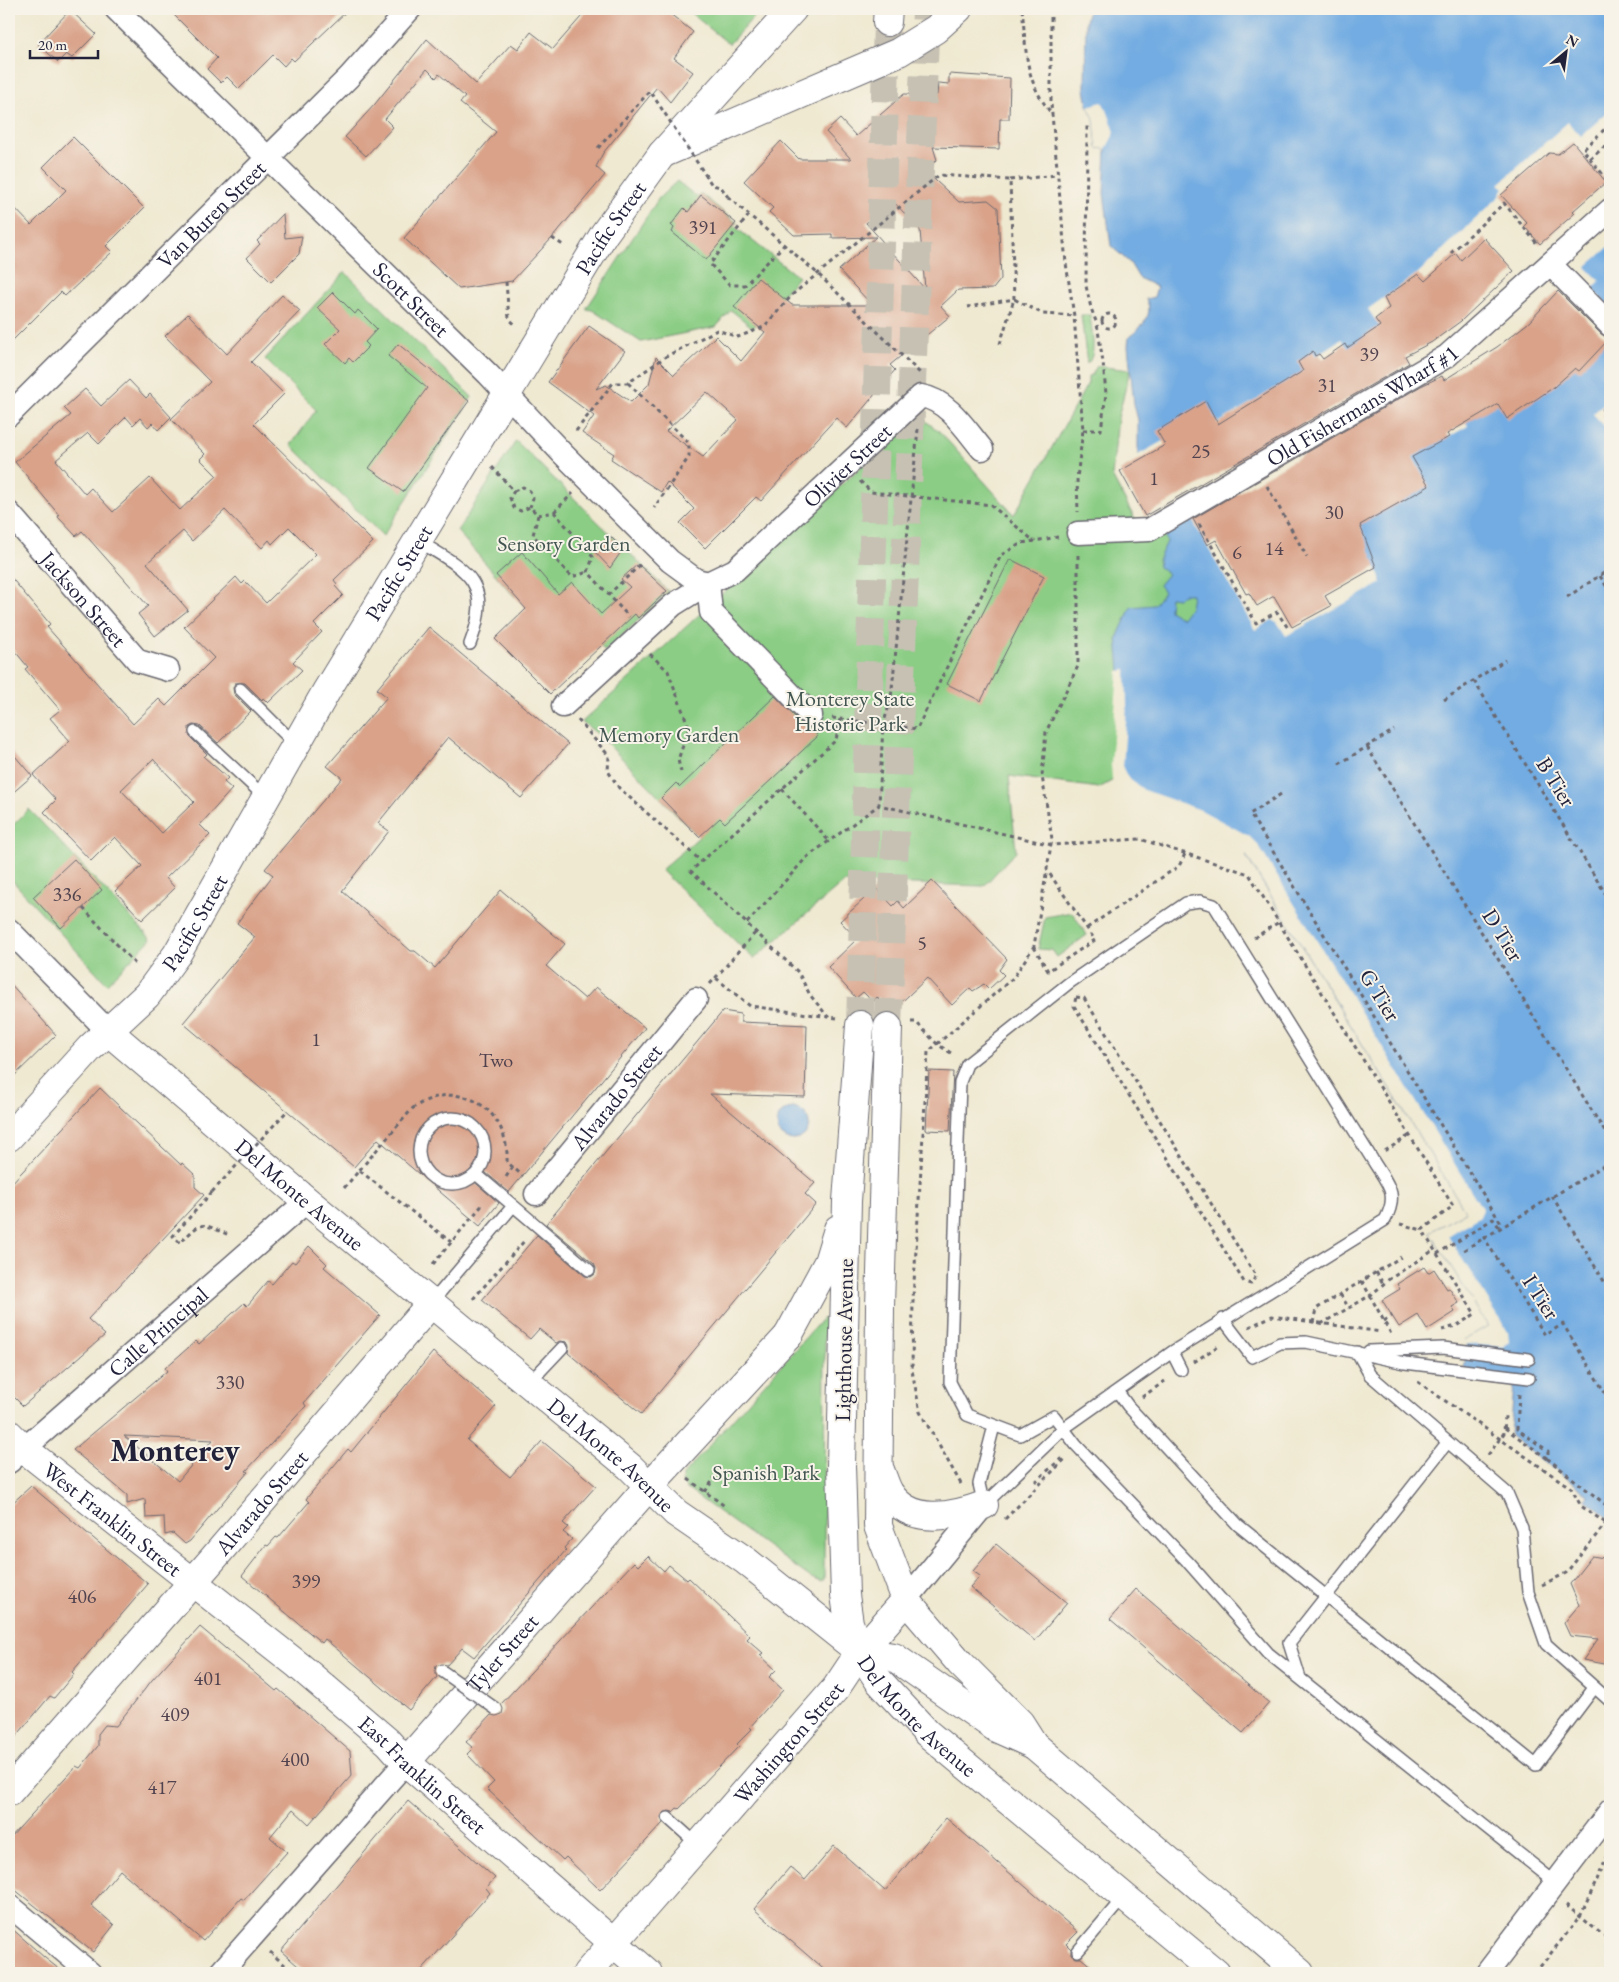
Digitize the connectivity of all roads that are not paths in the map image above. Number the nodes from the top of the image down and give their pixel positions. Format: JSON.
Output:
{"nodes":[{"id":1,"x":116,"y":9,"type":"edge"},
{"id":2,"x":410,"y":9,"type":"edge"},
{"id":3,"x":793,"y":9,"type":"edge"},
{"id":4,"x":958,"y":9,"type":"edge"},
{"id":5,"x":662,"y":154,"type":"junction"},
{"id":6,"x":268,"y":159,"type":"junction"},
{"id":7,"x":1610,"y":210,"type":"edge"},
{"id":8,"x":1551,"y":263,"type":"junction"},
{"id":9,"x":1610,"y":325,"type":"edge"},
{"id":10,"x":508,"y":394,"type":"junction"},
{"id":11,"x":9,"y":415,"type":"edge"},
{"id":12,"x":982,"y":449,"type":"dead end"},
{"id":13,"x":9,"y":513,"type":"edge"},
{"id":14,"x":1078,"y":533,"type":"road end"},
{"id":15,"x":418,"y":540,"type":"junction"},
{"id":16,"x":708,"y":584,"type":"junction"},
{"id":17,"x":470,"y":644,"type":"dead end"},
{"id":18,"x":168,"y":670,"type":"dead end"},
{"id":19,"x":240,"y":689,"type":"dead end"},
{"id":20,"x":563,"y":706,"type":"dead end"},
{"id":21,"x":811,"y":715,"type":"road end"},
{"id":22,"x":195,"y":732,"type":"dead end"},
{"id":23,"x":296,"y":744,"type":"junction"},
{"id":24,"x":265,"y":797,"type":"junction"},
{"id":25,"x":9,"y":930,"type":"edge"},
{"id":26,"x":696,"y":999,"type":"road end"},
{"id":27,"x":860,"y":1025,"type":"tunnel mouth"},
{"id":28,"x":888,"y":1026,"type":"tunnel mouth"},
{"id":29,"x":108,"y":1031,"type":"junction"},
{"id":30,"x":9,"y":1136,"type":"edge"},
{"id":31,"x":476,"y":1174,"type":"junction"},
{"id":32,"x":538,"y":1192,"type":"road end"},
{"id":33,"x":308,"y":1201,"type":"junction"},
{"id":34,"x":847,"y":1201,"type":"junction"},
{"id":35,"x":513,"y":1206,"type":"junction"},
{"id":36,"x":589,"y":1270,"type":"dead end"},
{"id":37,"x":432,"y":1302,"type":"junction"},
{"id":38,"x":1223,"y":1319,"type":"junction"},
{"id":39,"x":562,"y":1348,"type":"dead end"},
{"id":40,"x":1172,"y":1352,"type":"junction"},
{"id":41,"x":1357,"y":1352,"type":"junction"},
{"id":42,"x":1529,"y":1359,"type":"dead end"},
{"id":43,"x":1181,"y":1370,"type":"road end"},
{"id":44,"x":1529,"y":1378,"type":"dead end"},
{"id":45,"x":530,"y":1383,"type":"junction"},
{"id":46,"x":1117,"y":1391,"type":"junction"},
{"id":47,"x":994,"y":1426,"type":"junction"},
{"id":48,"x":1063,"y":1429,"type":"junction"},
{"id":49,"x":1448,"y":1443,"type":"junction"},
{"id":50,"x":14,"y":1448,"type":"edge"},
{"id":51,"x":879,"y":1468,"type":"junction"},
{"id":52,"x":648,"y":1486,"type":"junction"},
{"id":53,"x":984,"y":1505,"type":"junction"},
{"id":54,"x":194,"y":1581,"type":"junction"},
{"id":55,"x":1324,"y":1597,"type":"junction"},
{"id":56,"x":906,"y":1600,"type":"junction"},
{"id":57,"x":860,"y":1652,"type":"junction"},
{"id":58,"x":442,"y":1671,"type":"dead end"},
{"id":59,"x":1300,"y":1678,"type":"junction"},
{"id":60,"x":1594,"y":1688,"type":"junction"},
{"id":61,"x":1610,"y":1701,"type":"edge"},
{"id":62,"x":496,"y":1709,"type":"dead end"},
{"id":63,"x":1034,"y":1745,"type":"junction"},
{"id":64,"x":406,"y":1762,"type":"junction"},
{"id":65,"x":9,"y":1792,"type":"edge"},
{"id":66,"x":1610,"y":1811,"type":"edge"},
{"id":67,"x":668,"y":1818,"type":"dead end"},
{"id":68,"x":699,"y":1846,"type":"junction"},
{"id":69,"x":1553,"y":1887,"type":"junction"},
{"id":70,"x":1124,"y":1898,"type":"junction"},
{"id":71,"x":9,"y":1905,"type":"edge"},
{"id":72,"x":614,"y":1944,"type":"junction"},
{"id":73,"x":1078,"y":1951,"type":"dead end"},
{"id":74,"x":90,"y":1973,"type":"edge"},
{"id":75,"x":220,"y":1973,"type":"edge"},
{"id":76,"x":587,"y":1973,"type":"edge"},
{"id":77,"x":648,"y":1973,"type":"edge"},
{"id":78,"x":1216,"y":1973,"type":"edge"},
{"id":79,"x":1300,"y":1973,"type":"edge"},
{"id":80,"x":1487,"y":1973,"type":"edge"}],
"edges":[{"from":1,"to":6,"type":"street","name":"Scott Street"},
{"from":2,"to":6,"type":"street","name":"Van Buren Street"},
{"from":3,"to":5,"type":"main road","name":"Pacific Street"},
{"from":4,"to":5,"type":"main road"},
{"from":5,"to":10,"type":"main road","name":"Pacific Street"},
{"from":6,"to":10,"type":"street","name":"Scott Street"},
{"from":6,"to":11,"type":"street","name":"Van Buren Street"},
{"from":7,"to":8,"type":"street","name":"Old Fishermans Wharf #1"},
{"from":8,"to":9,"type":"street"},
{"from":8,"to":14,"type":"street","name":"Old Fishermans Wharf #1"},
{"from":10,"to":15,"type":"main road","name":"Pacific Street"},
{"from":10,"to":16,"type":"street","name":"Scott Street"},
{"from":12,"to":16,"type":"street","name":"Olivier Street"},
{"from":13,"to":18,"type":"street","name":"Jackson Street"},
{"from":15,"to":17,"type":"lane"},
{"from":15,"to":23,"type":"main road","name":"Pacific Street"},
{"from":16,"to":20,"type":"street","name":"Olivier Street"},
{"from":16,"to":21,"type":"street"},
{"from":19,"to":23,"type":"lane"},
{"from":22,"to":24,"type":"lane"},
{"from":23,"to":24,"type":"main road","name":"Pacific Street"},
{"from":24,"to":29,"type":"main road","name":"Pacific Street"},
{"from":25,"to":29,"type":"street","name":"Del Monte Avenue"},
{"from":26,"to":32,"type":"street","name":"Alvarado Street"},
{"from":27,"to":34,"type":"main road","name":"Lighthouse Avenue"},
{"from":28,"to":51,"type":"main road","name":"Lighthouse Avenue"},
{"from":29,"to":30,"type":"main road","name":"Pacific Street"},
{"from":29,"to":33,"type":"main road","name":"Del Monte Avenue"},
{"from":31,"to":31,"type":"lane"},
{"from":31,"to":35,"type":"lane"},
{"from":33,"to":37,"type":"main road","name":"Del Monte Avenue"},
{"from":33,"to":50,"type":"street","name":"Calle Principal"},
{"from":34,"to":52,"type":"main road","name":"Tyler Street"},
{"from":34,"to":57,"type":"main road","name":"Lighthouse Avenue"},
{"from":35,"to":36,"type":"lane"},
{"from":35,"to":37,"type":"lane"},
{"from":37,"to":45,"type":"main road","name":"Del Monte Avenue"},
{"from":37,"to":54,"type":"main road","name":"Alvarado Street"},
{"from":38,"to":40,"type":"lane"},
{"from":38,"to":41,"type":"lane"},
{"from":38,"to":47,"type":"lane"},
{"from":39,"to":45,"type":"lane"},
{"from":40,"to":43,"type":"lane"},
{"from":40,"to":46,"type":"lane"},
{"from":41,"to":42,"type":"lane"},
{"from":41,"to":44,"type":"lane"},
{"from":41,"to":49,"type":"lane"},
{"from":45,"to":52,"type":"main road","name":"Del Monte Avenue"},
{"from":46,"to":48,"type":"lane"},
{"from":46,"to":55,"type":"lane"},
{"from":47,"to":48,"type":"lane"},
{"from":47,"to":53,"type":"lane"},
{"from":48,"to":53,"type":"lane"},
{"from":48,"to":59,"type":"lane"},
{"from":49,"to":55,"type":"lane"},
{"from":49,"to":60,"type":"lane"},
{"from":50,"to":54,"type":"main road","name":"West Franklin Street"},
{"from":51,"to":53,"type":"main road"},
{"from":51,"to":56,"type":"main road","name":"Lighthouse Avenue"},
{"from":52,"to":57,"type":"main road","name":"Del Monte Avenue"},
{"from":52,"to":64,"type":"main road","name":"Tyler Street"},
{"from":53,"to":56,"type":"street","name":"Washington Street"},
{"from":54,"to":64,"type":"main road","name":"East Franklin Street"},
{"from":54,"to":65,"type":"main road","name":"Alvarado Street"},
{"from":55,"to":59,"type":"lane"},
{"from":55,"to":60,"type":"lane"},
{"from":56,"to":57,"type":"main road","name":"Washington Street"},
{"from":56,"to":63,"type":"main road"},
{"from":57,"to":63,"type":"main road"},
{"from":57,"to":68,"type":"main road","name":"Washington Street"},
{"from":57,"to":70,"type":"main road","name":"Del Monte Avenue"},
{"from":58,"to":62,"type":"lane","bridge":true},
{"from":59,"to":69,"type":"lane"},
{"from":60,"to":61,"type":"lane"},
{"from":63,"to":79,"type":"main road"},
{"from":64,"to":72,"type":"main road","name":"East Franklin Street"},
{"from":64,"to":75,"type":"street","name":"Tyler Street"},
{"from":66,"to":69,"type":"street"},
{"from":67,"to":68,"type":"lane"},
{"from":68,"to":72,"type":"main road","name":"Washington Street"},
{"from":69,"to":80,"type":"street"},
{"from":70,"to":73,"type":"lane"},
{"from":70,"to":78,"type":"main road","name":"Del Monte Avenue"},
{"from":71,"to":74,"type":"street"},
{"from":72,"to":76,"type":"main road","name":"Washington Street"},
{"from":72,"to":77,"type":"main road","name":"East Franklin Street"}]}
